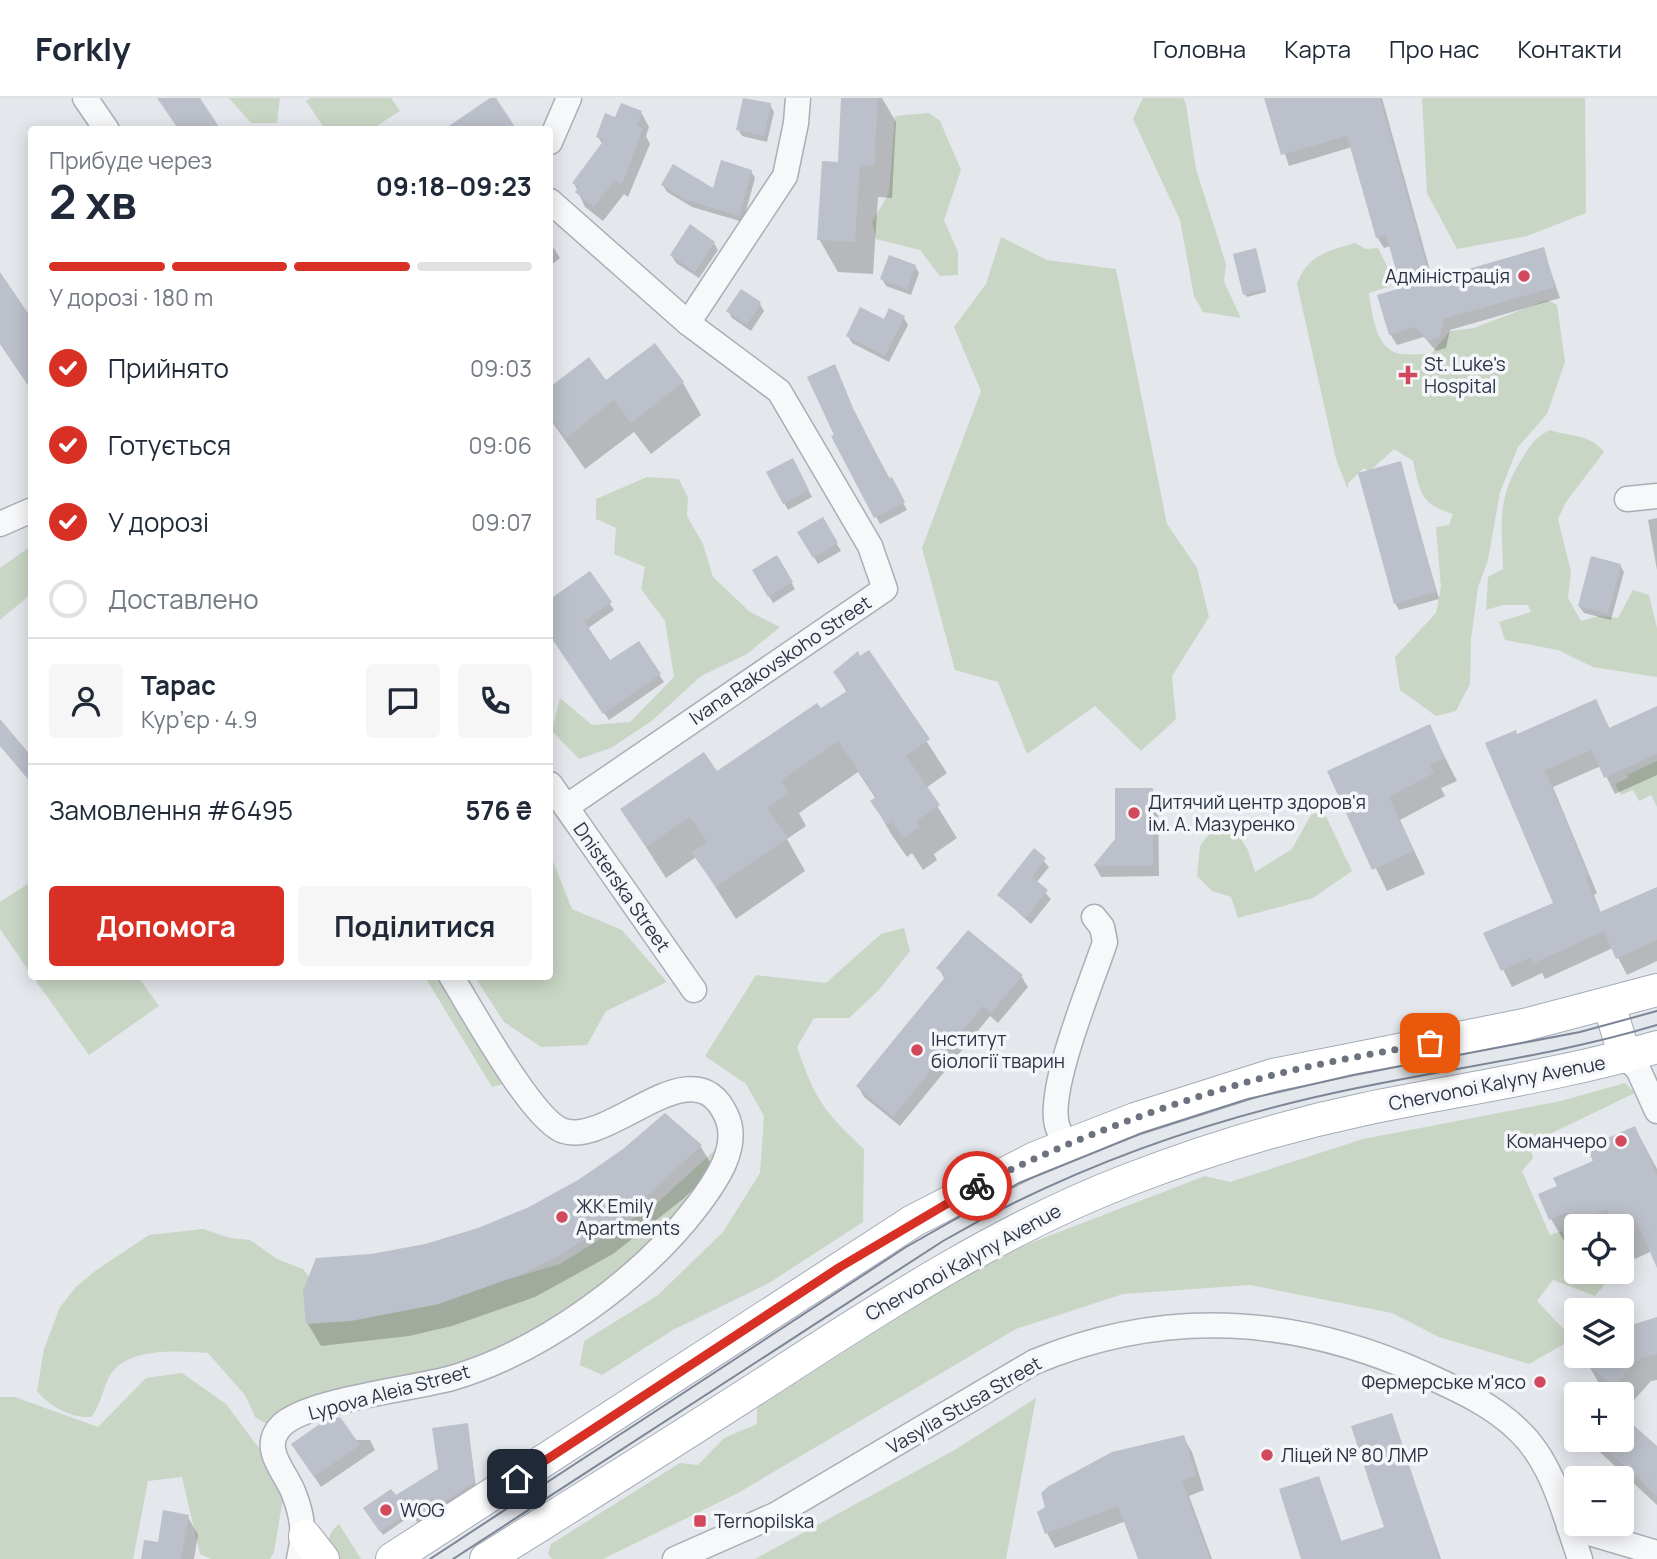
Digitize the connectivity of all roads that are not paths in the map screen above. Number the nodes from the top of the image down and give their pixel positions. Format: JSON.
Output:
{"nodes":[{"id":1,"x":85,"y":98,"type":"edge"},
{"id":2,"x":569,"y":98,"type":"edge"},
{"id":3,"x":798,"y":98,"type":"edge"},
{"id":4,"x":104,"y":126,"type":"edge"},
{"id":5,"x":553,"y":135,"type":"edge"},
{"id":6,"x":553,"y":204,"type":"edge"},
{"id":7,"x":688,"y":323,"type":"junction"},
{"id":8,"x":1657,"y":496,"type":"edge"},
{"id":9,"x":1627,"y":499,"type":"dead end"},
{"id":10,"x":28,"y":512,"type":"edge"},
{"id":11,"x":0,"y":524,"type":"edge"},
{"id":12,"x":553,"y":788,"type":"edge"},
{"id":13,"x":566,"y":807,"type":"junction"},
{"id":14,"x":1094,"y":917,"type":"dead end"},
{"id":15,"x":454,"y":980,"type":"edge"},
{"id":16,"x":694,"y":990,"type":"dead end"},
{"id":17,"x":1657,"y":990,"type":"edge"},
{"id":18,"x":1609,"y":1004,"type":"junction"},
{"id":19,"x":1657,"y":1047,"type":"edge"},
{"id":20,"x":1626,"y":1057,"type":"junction"},
{"id":21,"x":1657,"y":1111,"type":"edge"},
{"id":22,"x":1065,"y":1145,"type":"junction"},
{"id":23,"x":609,"y":1420,"type":"junction"},
{"id":24,"x":641,"y":1462,"type":"junction"},
{"id":25,"x":1564,"y":1515,"type":"edge"},
{"id":26,"x":1566,"y":1536,"type":"edge"},
{"id":27,"x":1572,"y":1536,"type":"edge"},
{"id":28,"x":1599,"y":1536,"type":"edge"},
{"id":29,"x":533,"y":1544,"type":"edge"},
{"id":30,"x":309,"y":1551,"type":"edge"},
{"id":31,"x":1657,"y":1553,"type":"edge"},
{"id":32,"x":687,"y":1557,"type":"edge"},
{"id":33,"x":392,"y":1559,"type":"edge"},
{"id":34,"x":486,"y":1559,"type":"edge"},
{"id":35,"x":1560,"y":1559,"type":"edge"},
{"id":36,"x":1580,"y":1559,"type":"edge"}],
"edges":[{"from":1,"to":4,"type":"street"},
{"from":2,"to":5,"type":"street"},
{"from":3,"to":7,"type":"street"},
{"from":6,"to":7,"type":"street"},
{"from":7,"to":13,"type":"street","name":"Ivana Rakovskoho Street"},
{"from":8,"to":9,"type":"street"},
{"from":10,"to":11,"type":"street"},
{"from":12,"to":13,"type":"street","name":"Dnisterska Street"},
{"from":13,"to":16,"type":"street","name":"Dnisterska Street"},
{"from":14,"to":22,"type":"street"},
{"from":15,"to":30,"type":"street","name":"Lypova Aleia Street"},
{"from":17,"to":18,"type":"main road"},
{"from":18,"to":20,"type":"main road"},
{"from":18,"to":22,"type":"main road"},
{"from":19,"to":20,"type":"main road","name":"Chervonoi Kalyny Avenue"},
{"from":20,"to":21,"type":"street"},
{"from":20,"to":24,"type":"main road","name":"Chervonoi Kalyny Avenue"},
{"from":22,"to":23,"type":"main road"},
{"from":23,"to":24,"type":"main road"},
{"from":23,"to":33,"type":"main road"},
{"from":24,"to":29,"type":"main road","name":"Chervonoi Kalyny Avenue"},
{"from":25,"to":32,"type":"street","name":"Vasylia Stusa Street"},
{"from":26,"to":35,"type":"street"},
{"from":27,"to":36,"type":"street","name":"Vasylia Stusa Street"},
{"from":28,"to":31,"type":"street"},
{"from":29,"to":34,"type":"main road","name":"Chervonoi Kalyny Avenue"}]}
